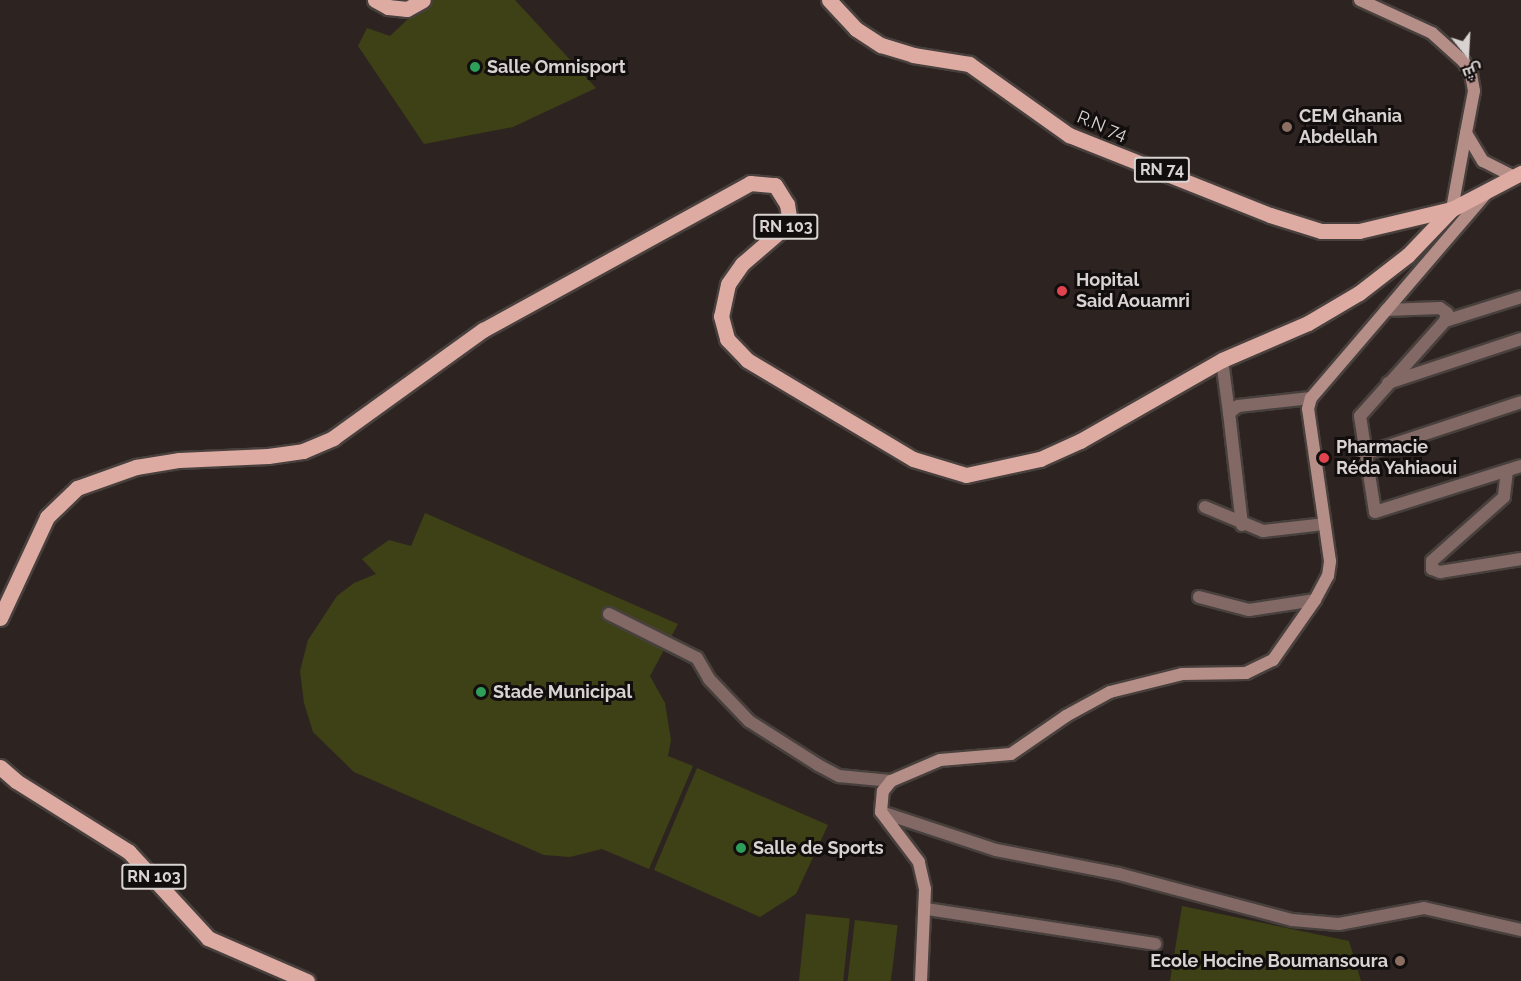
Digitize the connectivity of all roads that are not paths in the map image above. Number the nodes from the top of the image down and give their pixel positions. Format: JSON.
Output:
{"nodes":[{"id":1,"x":375,"y":0,"type":"edge"},
{"id":2,"x":423,"y":0,"type":"edge"},
{"id":3,"x":829,"y":0,"type":"edge"},
{"id":4,"x":1360,"y":0,"type":"edge"},
{"id":5,"x":1466,"y":133,"type":"junction"},
{"id":6,"x":1517,"y":175,"type":"edge"},
{"id":7,"x":1489,"y":190,"type":"junction"},
{"id":8,"x":1452,"y":209,"type":"junction"},
{"id":9,"x":1521,"y":297,"type":"edge"},
{"id":10,"x":1386,"y":310,"type":"junction"},
{"id":11,"x":1445,"y":321,"type":"junction"},
{"id":12,"x":1521,"y":339,"type":"edge"},
{"id":13,"x":1222,"y":360,"type":"junction"},
{"id":14,"x":1387,"y":383,"type":"junction"},
{"id":15,"x":1311,"y":398,"type":"junction"},
{"id":16,"x":1521,"y":402,"type":"edge"},
{"id":17,"x":1229,"y":414,"type":"junction"},
{"id":18,"x":1364,"y":454,"type":"junction"},
{"id":19,"x":1521,"y":466,"type":"edge"},
{"id":20,"x":1507,"y":471,"type":"junction"},
{"id":21,"x":1205,"y":507,"type":"dead end"},
{"id":22,"x":1324,"y":524,"type":"junction"},
{"id":23,"x":1242,"y":525,"type":"junction"},
{"id":24,"x":1521,"y":559,"type":"edge"},
{"id":25,"x":1198,"y":597,"type":"dead end"},
{"id":26,"x":1315,"y":600,"type":"junction"},
{"id":27,"x":609,"y":614,"type":"dead end"},
{"id":28,"x":0,"y":618,"type":"edge"},
{"id":29,"x":0,"y":767,"type":"edge"},
{"id":30,"x":891,"y":781,"type":"junction"},
{"id":31,"x":881,"y":812,"type":"junction"},
{"id":32,"x":927,"y":909,"type":"junction"},
{"id":33,"x":1521,"y":930,"type":"edge"},
{"id":34,"x":1155,"y":944,"type":"dead end"},
{"id":35,"x":307,"y":981,"type":"edge"},
{"id":36,"x":921,"y":981,"type":"edge"}],
"edges":[{"from":1,"to":2,"type":"main road"},
{"from":3,"to":8,"type":"main road","name":"R.N 74","number":"RN 74"},
{"from":4,"to":5,"type":"street"},
{"from":5,"to":6,"type":"street"},
{"from":5,"to":8,"type":"street"},
{"from":6,"to":7,"type":"main road","name":"R.N 74","number":"RN 74"},
{"from":7,"to":8,"type":"main road","name":"R.N 74","number":"RN 74"},
{"from":7,"to":10,"type":"street"},
{"from":8,"to":13,"type":"main road","number":"RN 103"},
{"from":9,"to":11,"type":"street"},
{"from":10,"to":11,"type":"street"},
{"from":10,"to":15,"type":"street"},
{"from":11,"to":14,"type":"street"},
{"from":12,"to":14,"type":"street"},
{"from":13,"to":17,"type":"street"},
{"from":13,"to":28,"type":"main road","number":"RN 103"},
{"from":14,"to":18,"type":"street"},
{"from":15,"to":17,"type":"street"},
{"from":15,"to":22,"type":"street"},
{"from":16,"to":18,"type":"street"},
{"from":17,"to":23,"type":"street"},
{"from":18,"to":20,"type":"street"},
{"from":19,"to":20,"type":"street"},
{"from":20,"to":24,"type":"street"},
{"from":21,"to":23,"type":"street"},
{"from":22,"to":23,"type":"street"},
{"from":22,"to":26,"type":"street"},
{"from":25,"to":26,"type":"street"},
{"from":26,"to":30,"type":"street"},
{"from":27,"to":30,"type":"street"},
{"from":29,"to":35,"type":"main road","number":"RN 103"},
{"from":30,"to":31,"type":"street"},
{"from":31,"to":32,"type":"street"},
{"from":31,"to":33,"type":"street"},
{"from":32,"to":34,"type":"street"},
{"from":32,"to":36,"type":"street"}]}
